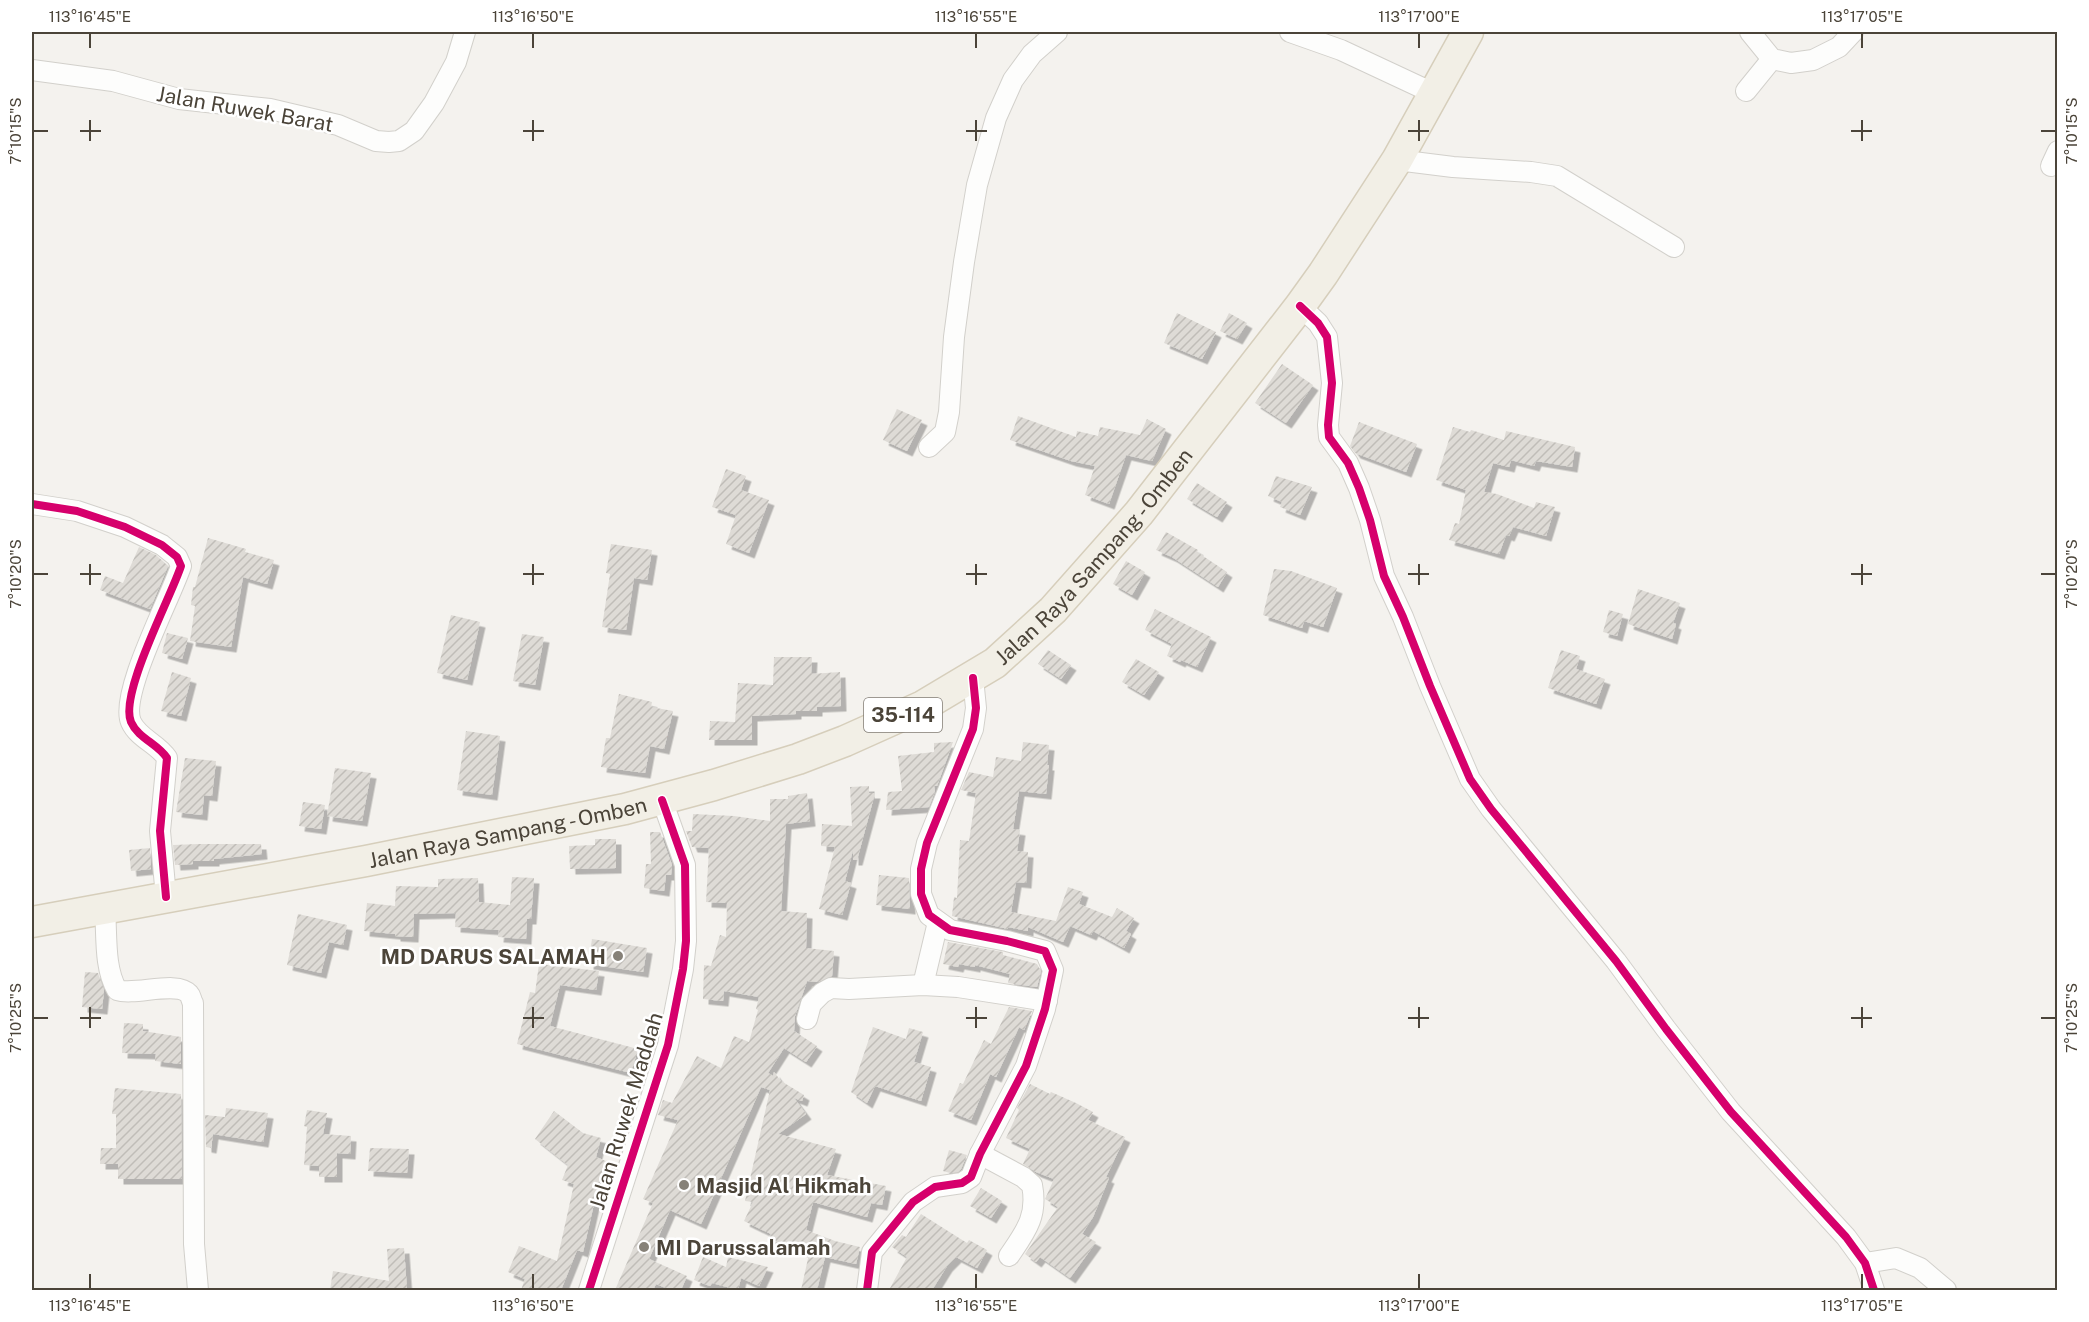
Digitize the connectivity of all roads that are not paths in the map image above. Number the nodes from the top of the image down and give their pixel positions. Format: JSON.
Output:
{"nodes":[{"id":1,"x":465,"y":32,"type":"edge"},
{"id":2,"x":1057,"y":32,"type":"edge"},
{"id":3,"x":1290,"y":32,"type":"edge"},
{"id":4,"x":1468,"y":32,"type":"edge"},
{"id":5,"x":1750,"y":32,"type":"edge"},
{"id":6,"x":1853,"y":32,"type":"edge"},
{"id":7,"x":1772,"y":59,"type":"junction"},
{"id":8,"x":32,"y":70,"type":"edge"},
{"id":9,"x":1746,"y":91,"type":"dead end"},
{"id":10,"x":1432,"y":93,"type":"junction"},
{"id":11,"x":1397,"y":160,"type":"junction"},
{"id":12,"x":1674,"y":248,"type":"dead end"},
{"id":13,"x":1300,"y":306,"type":"junction"},
{"id":14,"x":929,"y":447,"type":"dead end"},
{"id":15,"x":32,"y":504,"type":"edge"},
{"id":16,"x":973,"y":678,"type":"junction"},
{"id":17,"x":662,"y":800,"type":"junction"},
{"id":18,"x":166,"y":897,"type":"junction"},
{"id":19,"x":105,"y":909,"type":"junction"},
{"id":20,"x":938,"y":921,"type":"junction"},
{"id":21,"x":32,"y":922,"type":"edge"},
{"id":22,"x":923,"y":985,"type":"junction"},
{"id":23,"x":1047,"y":1001,"type":"junction"},
{"id":24,"x":807,"y":1019,"type":"dead end"},
{"id":25,"x":980,"y":1154,"type":"junction"},
{"id":26,"x":1009,"y":1256,"type":"dead end"},
{"id":27,"x":1865,"y":1263,"type":"junction"},
{"id":28,"x":198,"y":1290,"type":"edge"},
{"id":29,"x":589,"y":1290,"type":"edge"},
{"id":30,"x":867,"y":1290,"type":"edge"},
{"id":31,"x":1874,"y":1290,"type":"edge"},
{"id":32,"x":1946,"y":1290,"type":"edge"}],
"edges":[{"from":1,"to":8,"type":"street","name":"Jalan Ruwek Barat"},
{"from":2,"to":14,"type":"street"},
{"from":3,"to":10,"type":"street"},
{"from":4,"to":10,"type":"main road","name":"Jalan Raya Sampang - Omben","number":"35-114"},
{"from":5,"to":7,"type":"street"},
{"from":6,"to":7,"type":"street"},
{"from":7,"to":9,"type":"street"},
{"from":10,"to":11,"type":"main road","name":"Jalan Raya Sampang - Omben","number":"35-114"},
{"from":11,"to":12,"type":"street"},
{"from":11,"to":13,"type":"main road","name":"Jalan Raya Sampang - Omben","number":"35-114"},
{"from":13,"to":16,"type":"main road","name":"Jalan Raya Sampang - Omben","number":"35-114"},
{"from":13,"to":27,"type":"street"},
{"from":15,"to":18,"type":"street"},
{"from":16,"to":17,"type":"main road","name":"Jalan Raya Sampang - Omben","number":"35-114"},
{"from":16,"to":20,"type":"street"},
{"from":17,"to":18,"type":"main road","name":"Jalan Raya Sampang - Omben","number":"35-114"},
{"from":17,"to":29,"type":"street","name":"Jalan Ruwek Maddah"},
{"from":18,"to":19,"type":"main road","name":"Jalan Raya Sampang - Omben","number":"35-114"},
{"from":19,"to":21,"type":"main road","name":"Jalan Raya Sampang - Omben","number":"35-114"},
{"from":19,"to":28,"type":"street"},
{"from":20,"to":22,"type":"street"},
{"from":20,"to":23,"type":"street"},
{"from":22,"to":23,"type":"street"},
{"from":22,"to":24,"type":"street"},
{"from":23,"to":25,"type":"street"},
{"from":25,"to":26,"type":"street"},
{"from":25,"to":30,"type":"street"},
{"from":27,"to":31,"type":"street"},
{"from":27,"to":32,"type":"street"}]}
